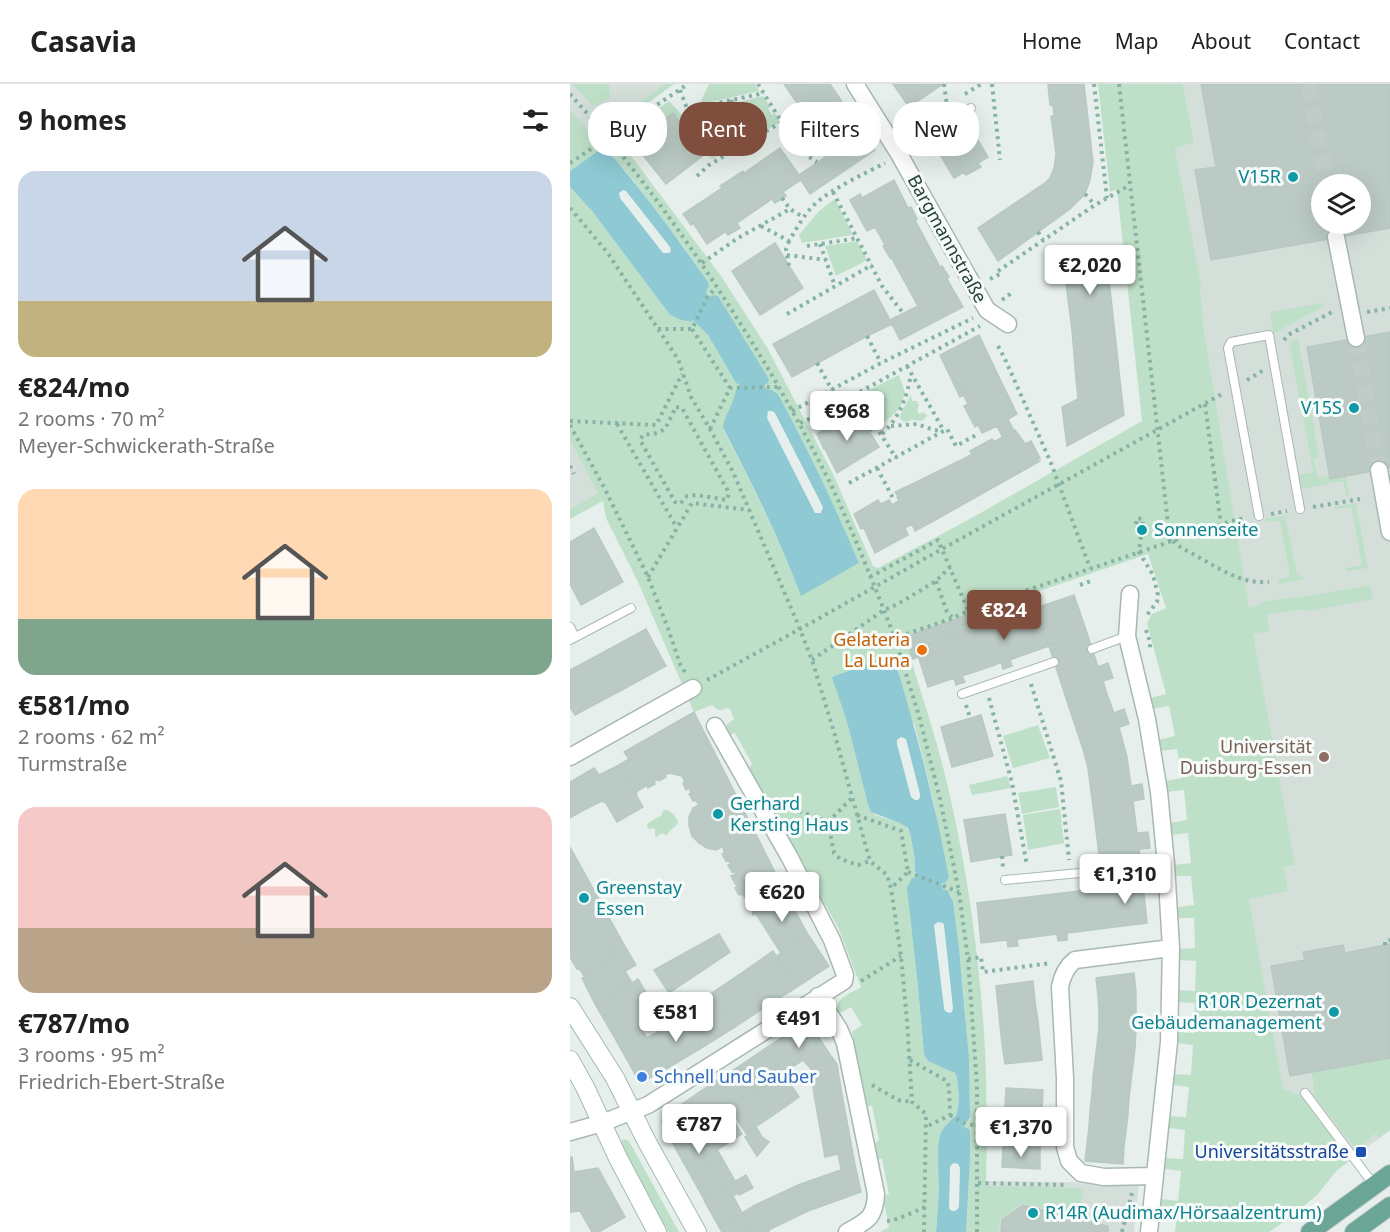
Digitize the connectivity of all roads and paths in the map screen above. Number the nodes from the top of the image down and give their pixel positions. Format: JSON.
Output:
{"nodes":[{"id":1,"x":688,"y":84,"type":"edge"},
{"id":2,"x":758,"y":84,"type":"edge"},
{"id":3,"x":855,"y":84,"type":"edge"},
{"id":4,"x":944,"y":84,"type":"edge"},
{"id":5,"x":992,"y":84,"type":"edge"},
{"id":6,"x":1094,"y":84,"type":"edge"},
{"id":7,"x":1119,"y":84,"type":"edge"},
{"id":8,"x":680,"y":89,"type":"junction"},
{"id":9,"x":764,"y":93,"type":"junction"},
{"id":10,"x":570,"y":94,"type":"edge"},
{"id":11,"x":731,"y":100,"type":"joint"},
{"id":12,"x":660,"y":102,"type":"edge"},
{"id":13,"x":685,"y":102,"type":"edge"},
{"id":14,"x":722,"y":102,"type":"edge"},
{"id":15,"x":946,"y":102,"type":"edge"},
{"id":16,"x":588,"y":114,"type":"edge"},
{"id":17,"x":779,"y":117,"type":"edge"},
{"id":18,"x":893,"y":144,"type":"edge"},
{"id":19,"x":588,"y":151,"type":"edge"},
{"id":20,"x":622,"y":156,"type":"edge"},
{"id":21,"x":725,"y":156,"type":"edge"},
{"id":22,"x":808,"y":156,"type":"edge"},
{"id":23,"x":896,"y":156,"type":"edge"},
{"id":24,"x":900,"y":156,"type":"edge"},
{"id":25,"x":1000,"y":160,"type":"dead end"},
{"id":26,"x":817,"y":162,"type":"dead end"},
{"id":27,"x":570,"y":163,"type":"edge"},
{"id":28,"x":698,"y":176,"type":"dead end"},
{"id":29,"x":1130,"y":185,"type":"junction"},
{"id":30,"x":833,"y":192,"type":"junction"},
{"id":31,"x":1085,"y":194,"type":"dead end"},
{"id":32,"x":782,"y":198,"type":"dead end"},
{"id":33,"x":1107,"y":198,"type":"junction"},
{"id":34,"x":1095,"y":205,"type":"junction"},
{"id":35,"x":570,"y":208,"type":"edge"},
{"id":36,"x":790,"y":209,"type":"junction"},
{"id":37,"x":803,"y":217,"type":"junction"},
{"id":38,"x":762,"y":226,"type":"junction"},
{"id":39,"x":734,"y":232,"type":"dead end"},
{"id":40,"x":1038,"y":232,"type":"dead end"},
{"id":41,"x":1336,"y":237,"type":"tunnel mouth"},
{"id":42,"x":738,"y":238,"type":"junction"},
{"id":43,"x":858,"y":238,"type":"junction"},
{"id":44,"x":1043,"y":240,"type":"junction"},
{"id":45,"x":789,"y":241,"type":"junction"},
{"id":46,"x":820,"y":244,"type":"junction"},
{"id":47,"x":807,"y":246,"type":"dead end"},
{"id":48,"x":787,"y":255,"type":"junction"},
{"id":49,"x":826,"y":260,"type":"junction"},
{"id":50,"x":702,"y":263,"type":"junction"},
{"id":51,"x":872,"y":265,"type":"junction"},
{"id":52,"x":789,"y":266,"type":"dead end"},
{"id":53,"x":998,"y":271,"type":"dead end"},
{"id":54,"x":835,"y":286,"type":"junction"},
{"id":55,"x":717,"y":287,"type":"junction"},
{"id":56,"x":1013,"y":292,"type":"dead end"},
{"id":57,"x":1349,"y":304,"type":"junction"},
{"id":58,"x":1390,"y":308,"type":"edge"},
{"id":59,"x":987,"y":310,"type":"junction"},
{"id":60,"x":903,"y":313,"type":"dead end"},
{"id":61,"x":1365,"y":313,"type":"dead end"},
{"id":62,"x":787,"y":314,"type":"dead end"},
{"id":63,"x":1008,"y":324,"type":"dead end"},
{"id":64,"x":980,"y":326,"type":"dead end"},
{"id":65,"x":658,"y":329,"type":"junction"},
{"id":66,"x":692,"y":329,"type":"junction"},
{"id":67,"x":867,"y":336,"type":"dead end"},
{"id":68,"x":1356,"y":338,"type":"tunnel mouth"},
{"id":69,"x":1282,"y":343,"type":"dead end"},
{"id":70,"x":998,"y":346,"type":"dead end"},
{"id":71,"x":817,"y":363,"type":"dead end"},
{"id":72,"x":881,"y":363,"type":"junction"},
{"id":73,"x":1273,"y":364,"type":"junction"},
{"id":74,"x":907,"y":366,"type":"junction"},
{"id":75,"x":682,"y":373,"type":"junction"},
{"id":76,"x":911,"y":374,"type":"junction"},
{"id":77,"x":778,"y":387,"type":"junction"},
{"id":78,"x":1234,"y":387,"type":"junction"},
{"id":79,"x":730,"y":388,"type":"junction"},
{"id":80,"x":832,"y":390,"type":"junction"},
{"id":81,"x":855,"y":394,"type":"junction"},
{"id":82,"x":1204,"y":404,"type":"junction"},
{"id":83,"x":792,"y":411,"type":"junction"},
{"id":84,"x":661,"y":416,"type":"junction"},
{"id":85,"x":669,"y":419,"type":"junction"},
{"id":86,"x":570,"y":423,"type":"edge"},
{"id":87,"x":800,"y":423,"type":"junction"},
{"id":88,"x":617,"y":424,"type":"junction"},
{"id":89,"x":876,"y":426,"type":"junction"},
{"id":90,"x":891,"y":426,"type":"junction"},
{"id":91,"x":710,"y":429,"type":"junction"},
{"id":92,"x":1157,"y":429,"type":"junction"},
{"id":93,"x":869,"y":430,"type":"dead end"},
{"id":94,"x":944,"y":431,"type":"junction"},
{"id":95,"x":882,"y":434,"type":"junction"},
{"id":96,"x":976,"y":435,"type":"dead end"},
{"id":97,"x":896,"y":458,"type":"junction"},
{"id":98,"x":570,"y":466,"type":"edge"},
{"id":99,"x":877,"y":468,"type":"junction"},
{"id":100,"x":1379,"y":470,"type":"tunnel mouth"},
{"id":101,"x":574,"y":474,"type":"dead end"},
{"id":102,"x":849,"y":483,"type":"dead end"},
{"id":103,"x":1059,"y":485,"type":"junction"},
{"id":104,"x":702,"y":495,"type":"junction"},
{"id":105,"x":1360,"y":499,"type":"dead end"},
{"id":106,"x":894,"y":500,"type":"dead end"},
{"id":107,"x":1348,"y":501,"type":"dead end"},
{"id":108,"x":701,"y":504,"type":"junction"},
{"id":109,"x":1299,"y":509,"type":"dead end"},
{"id":110,"x":750,"y":510,"type":"junction"},
{"id":111,"x":1259,"y":516,"type":"dead end"},
{"id":112,"x":1231,"y":521,"type":"dead end"},
{"id":113,"x":1136,"y":524,"type":"dead end"},
{"id":114,"x":1221,"y":525,"type":"junction"},
{"id":115,"x":677,"y":528,"type":"junction"},
{"id":116,"x":1390,"y":532,"type":"edge"},
{"id":117,"x":1172,"y":542,"type":"junction"},
{"id":118,"x":942,"y":549,"type":"junction"},
{"id":119,"x":1140,"y":552,"type":"junction"},
{"id":120,"x":950,"y":567,"type":"junction"},
{"id":121,"x":1090,"y":568,"type":"junction"},
{"id":122,"x":648,"y":577,"type":"junction"},
{"id":123,"x":870,"y":577,"type":"junction"},
{"id":124,"x":1094,"y":580,"type":"dead end"},
{"id":125,"x":936,"y":582,"type":"junction"},
{"id":126,"x":1269,"y":582,"type":"dead end"},
{"id":127,"x":1080,"y":585,"type":"dead end"},
{"id":128,"x":875,"y":587,"type":"junction"},
{"id":129,"x":1130,"y":594,"type":"dead end"},
{"id":130,"x":631,"y":608,"type":"dead end"},
{"id":131,"x":884,"y":610,"type":"junction"},
{"id":132,"x":968,"y":610,"type":"junction"},
{"id":133,"x":953,"y":618,"type":"junction"},
{"id":134,"x":570,"y":627,"type":"edge"},
{"id":135,"x":800,"y":629,"type":"junction"},
{"id":136,"x":1127,"y":636,"type":"junction"},
{"id":137,"x":573,"y":638,"type":"edge"},
{"id":138,"x":895,"y":638,"type":"junction"},
{"id":139,"x":1092,"y":649,"type":"dead end"},
{"id":140,"x":812,"y":660,"type":"junction"},
{"id":141,"x":1054,"y":662,"type":"dead end"},
{"id":142,"x":1028,"y":672,"type":"junction"},
{"id":143,"x":985,"y":686,"type":"junction"},
{"id":144,"x":693,"y":688,"type":"junction"},
{"id":145,"x":962,"y":694,"type":"dead end"},
{"id":146,"x":715,"y":726,"type":"dead end"},
{"id":147,"x":570,"y":757,"type":"edge"},
{"id":148,"x":852,"y":798,"type":"junction"},
{"id":149,"x":756,"y":799,"type":"junction"},
{"id":150,"x":857,"y":815,"type":"junction"},
{"id":151,"x":828,"y":822,"type":"junction"},
{"id":152,"x":870,"y":861,"type":"junction"},
{"id":153,"x":1166,"y":864,"type":"junction"},
{"id":154,"x":1141,"y":866,"type":"dead end"},
{"id":155,"x":1101,"y":871,"type":"dead end"},
{"id":156,"x":908,"y":872,"type":"junction"},
{"id":157,"x":1071,"y":873,"type":"junction"},
{"id":158,"x":1029,"y":877,"type":"junction"},
{"id":159,"x":1005,"y":879,"type":"dead end"},
{"id":160,"x":891,"y":888,"type":"junction"},
{"id":161,"x":959,"y":892,"type":"junction"},
{"id":162,"x":1390,"y":940,"type":"edge"},
{"id":163,"x":1385,"y":945,"type":"dead end"},
{"id":164,"x":1171,"y":948,"type":"junction"},
{"id":165,"x":901,"y":956,"type":"junction"},
{"id":166,"x":968,"y":959,"type":"junction"},
{"id":167,"x":1075,"y":960,"type":"junction"},
{"id":168,"x":844,"y":981,"type":"junction"},
{"id":169,"x":818,"y":996,"type":"junction"},
{"id":170,"x":570,"y":1007,"type":"edge"},
{"id":171,"x":570,"y":1060,"type":"edge"},
{"id":172,"x":910,"y":1060,"type":"junction"},
{"id":173,"x":852,"y":1074,"type":"junction"},
{"id":174,"x":1305,"y":1093,"type":"dead end"},
{"id":175,"x":912,"y":1102,"type":"junction"},
{"id":176,"x":632,"y":1111,"type":"junction"},
{"id":177,"x":952,"y":1116,"type":"junction"},
{"id":178,"x":602,"y":1123,"type":"junction"},
{"id":179,"x":977,"y":1126,"type":"junction"},
{"id":180,"x":926,"y":1127,"type":"junction"},
{"id":181,"x":570,"y":1132,"type":"edge"},
{"id":182,"x":1390,"y":1174,"type":"edge"},
{"id":183,"x":1155,"y":1176,"type":"junction"},
{"id":184,"x":978,"y":1183,"type":"junction"},
{"id":185,"x":1374,"y":1185,"type":"junction"},
{"id":186,"x":1077,"y":1186,"type":"dead end"},
{"id":187,"x":1133,"y":1189,"type":"dead end"},
{"id":188,"x":1390,"y":1206,"type":"edge"},
{"id":189,"x":925,"y":1207,"type":"junction"},
{"id":190,"x":871,"y":1218,"type":"junction"},
{"id":191,"x":657,"y":1232,"type":"edge"},
{"id":192,"x":697,"y":1232,"type":"edge"},
{"id":193,"x":848,"y":1232,"type":"edge"},
{"id":194,"x":924,"y":1232,"type":"edge"},
{"id":195,"x":977,"y":1232,"type":"edge"},
{"id":196,"x":1122,"y":1232,"type":"edge"},
{"id":197,"x":1149,"y":1232,"type":"edge"},
{"id":198,"x":1310,"y":1232,"type":"edge"},
{"id":199,"x":1354,"y":1232,"type":"edge"}],
"edges":[{"from":1,"to":8,"type":"path"},
{"from":2,"to":9,"type":"path"},
{"from":3,"to":18,"type":"street","name":"Bargmannstraße"},
{"from":4,"to":15,"type":"path"},
{"from":5,"to":25,"type":"path"},
{"from":6,"to":33,"type":"path"},
{"from":7,"to":29,"type":"path"},
{"from":8,"to":12,"type":"path"},
{"from":8,"to":13,"type":"path"},
{"from":9,"to":11,"type":"path"},
{"from":9,"to":17,"type":"path"},
{"from":10,"to":16,"type":"path"},
{"from":11,"to":14,"type":"path"},
{"from":19,"to":27,"type":"path"},
{"from":20,"to":50,"type":"path"},
{"from":21,"to":28,"type":"path"},
{"from":22,"to":26,"type":"path"},
{"from":23,"to":30,"type":"path"},
{"from":24,"to":59,"type":"street","name":"Bargmannstraße"},
{"from":29,"to":33,"type":"path"},
{"from":29,"to":92,"type":"path"},
{"from":30,"to":37,"type":"path"},
{"from":30,"to":43,"type":"path"},
{"from":31,"to":34,"type":"path"},
{"from":32,"to":36,"type":"path"},
{"from":33,"to":34,"type":"path"},
{"from":34,"to":44,"type":"path"},
{"from":35,"to":65,"type":"path"},
{"from":36,"to":37,"type":"path"},
{"from":36,"to":38,"type":"path"},
{"from":37,"to":45,"type":"path"},
{"from":38,"to":42,"type":"path"},
{"from":38,"to":45,"type":"path"},
{"from":39,"to":42,"type":"path"},
{"from":40,"to":44,"type":"path"},
{"from":41,"to":57,"type":"street"},
{"from":42,"to":50,"type":"path"},
{"from":43,"to":46,"type":"path"},
{"from":43,"to":51,"type":"path"},
{"from":44,"to":53,"type":"path"},
{"from":45,"to":48,"type":"path"},
{"from":46,"to":47,"type":"path"},
{"from":46,"to":49,"type":"path"},
{"from":48,"to":49,"type":"path"},
{"from":48,"to":52,"type":"path"},
{"from":49,"to":54,"type":"path"},
{"from":50,"to":55,"type":"path"},
{"from":51,"to":54,"type":"path"},
{"from":51,"to":60,"type":"path"},
{"from":54,"to":62,"type":"path"},
{"from":55,"to":66,"type":"path"},
{"from":55,"to":77,"type":"path"},
{"from":56,"to":59,"type":"path"},
{"from":57,"to":68,"type":"street"},
{"from":57,"to":69,"type":"path"},
{"from":58,"to":61,"type":"path"},
{"from":59,"to":63,"type":"street","name":"Bargmannstraße"},
{"from":59,"to":72,"type":"path"},
{"from":64,"to":74,"type":"path"},
{"from":65,"to":66,"type":"path"},
{"from":65,"to":75,"type":"path"},
{"from":66,"to":79,"type":"path"},
{"from":67,"to":72,"type":"path"},
{"from":70,"to":103,"type":"path"},
{"from":71,"to":80,"type":"path"},
{"from":72,"to":80,"type":"path"},
{"from":73,"to":78,"type":"path"},
{"from":73,"to":78,"type":"lane"},
{"from":73,"to":109,"type":"lane"},
{"from":74,"to":76,"type":"path"},
{"from":74,"to":81,"type":"path"},
{"from":75,"to":84,"type":"path"},
{"from":75,"to":91,"type":"path"},
{"from":76,"to":90,"type":"path"},
{"from":76,"to":94,"type":"path"},
{"from":77,"to":79,"type":"path"},
{"from":77,"to":83,"type":"path"},
{"from":78,"to":82,"type":"path"},
{"from":78,"to":111,"type":"lane"},
{"from":79,"to":91,"type":"path"},
{"from":80,"to":83,"type":"path"},
{"from":81,"to":87,"type":"path"},
{"from":81,"to":89,"type":"path"},
{"from":82,"to":92,"type":"path"},
{"from":82,"to":114,"type":"path"},
{"from":83,"to":87,"type":"path"},
{"from":84,"to":85,"type":"path"},
{"from":84,"to":88,"type":"path"},
{"from":85,"to":104,"type":"path"},
{"from":85,"to":104,"type":"path"},
{"from":86,"to":88,"type":"path"},
{"from":86,"to":122,"type":"path"},
{"from":87,"to":123,"type":"path"},
{"from":88,"to":115,"type":"path"},
{"from":89,"to":93,"type":"path"},
{"from":89,"to":95,"type":"path"},
{"from":90,"to":94,"type":"path"},
{"from":90,"to":95,"type":"path"},
{"from":91,"to":110,"type":"path"},
{"from":92,"to":103,"type":"path"},
{"from":92,"to":117,"type":"path"},
{"from":94,"to":96,"type":"path"},
{"from":94,"to":97,"type":"path"},
{"from":95,"to":97,"type":"path"},
{"from":97,"to":99,"type":"path"},
{"from":98,"to":101,"type":"path"},
{"from":99,"to":102,"type":"path"},
{"from":99,"to":106,"type":"path"},
{"from":100,"to":116,"type":"street"},
{"from":103,"to":118,"type":"path"},
{"from":103,"to":121,"type":"path"},
{"from":104,"to":108,"type":"path"},
{"from":105,"to":107,"type":"path"},
{"from":108,"to":110,"type":"path"},
{"from":108,"to":115,"type":"path"},
{"from":110,"to":135,"type":"path"},
{"from":112,"to":114,"type":"path"},
{"from":113,"to":119,"type":"path"},
{"from":114,"to":117,"type":"path"},
{"from":115,"to":122,"type":"path"},
{"from":117,"to":119,"type":"path"},
{"from":117,"to":126,"type":"path"},
{"from":118,"to":120,"type":"path"},
{"from":118,"to":123,"type":"path"},
{"from":118,"to":128,"type":"path"},
{"from":119,"to":121,"type":"path"},
{"from":120,"to":125,"type":"path"},
{"from":120,"to":132,"type":"path"},
{"from":121,"to":132,"type":"path"},
{"from":122,"to":144,"type":"path"},
{"from":123,"to":128,"type":"path"},
{"from":124,"to":127,"type":"path"},
{"from":125,"to":131,"type":"path"},
{"from":125,"to":133,"type":"path"},
{"from":128,"to":131,"type":"path"},
{"from":128,"to":135,"type":"path"},
{"from":129,"to":136,"type":"street"},
{"from":130,"to":137,"type":"lane"},
{"from":131,"to":138,"type":"path"},
{"from":131,"to":140,"type":"path"},
{"from":132,"to":133,"type":"path"},
{"from":133,"to":138,"type":"path"},
{"from":134,"to":137,"type":"lane"},
{"from":135,"to":140,"type":"path"},
{"from":135,"to":144,"type":"path"},
{"from":136,"to":139,"type":"lane"},
{"from":136,"to":153,"type":"street"},
{"from":138,"to":161,"type":"path"},
{"from":140,"to":148,"type":"path"},
{"from":141,"to":142,"type":"lane"},
{"from":142,"to":143,"type":"lane"},
{"from":142,"to":157,"type":"path"},
{"from":143,"to":145,"type":"lane"},
{"from":143,"to":158,"type":"path"},
{"from":144,"to":147,"type":"street"},
{"from":146,"to":149,"type":"street"},
{"from":148,"to":150,"type":"path"},
{"from":148,"to":151,"type":"path"},
{"from":149,"to":151,"type":"path"},
{"from":149,"to":168,"type":"street"},
{"from":150,"to":152,"type":"path"},
{"from":150,"to":156,"type":"path"},
{"from":151,"to":152,"type":"path"},
{"from":152,"to":160,"type":"path"},
{"from":153,"to":154,"type":"lane"},
{"from":153,"to":164,"type":"street"},
{"from":155,"to":157,"type":"lane"},
{"from":156,"to":160,"type":"path"},
{"from":156,"to":161,"type":"path"},
{"from":157,"to":158,"type":"lane"},
{"from":158,"to":159,"type":"lane"},
{"from":160,"to":165,"type":"path"},
{"from":161,"to":166,"type":"path"},
{"from":162,"to":163,"type":"path"},
{"from":164,"to":167,"type":"street"},
{"from":164,"to":183,"type":"street"},
{"from":165,"to":168,"type":"path"},
{"from":165,"to":172,"type":"path"},
{"from":166,"to":167,"type":"path"},
{"from":166,"to":179,"type":"path"},
{"from":167,"to":183,"type":"street"},
{"from":168,"to":169,"type":"street"},
{"from":169,"to":173,"type":"street"},
{"from":169,"to":176,"type":"street"},
{"from":170,"to":176,"type":"main road"},
{"from":171,"to":178,"type":"main road"},
{"from":172,"to":175,"type":"path"},
{"from":172,"to":177,"type":"path"},
{"from":173,"to":175,"type":"path"},
{"from":173,"to":190,"type":"street"},
{"from":174,"to":185,"type":"lane"},
{"from":175,"to":180,"type":"path"},
{"from":176,"to":178,"type":"street"},
{"from":176,"to":192,"type":"main road"},
{"from":177,"to":179,"type":"path"},
{"from":177,"to":180,"type":"path"},
{"from":178,"to":181,"type":"street"},
{"from":178,"to":191,"type":"main road"},
{"from":179,"to":184,"type":"path"},
{"from":180,"to":189,"type":"path"},
{"from":182,"to":185,"type":"main road"},
{"from":183,"to":197,"type":"street"},
{"from":184,"to":186,"type":"path"},
{"from":184,"to":195,"type":"path"},
{"from":185,"to":198,"type":"main road"},
{"from":187,"to":196,"type":"path"},
{"from":188,"to":199,"type":"main road"},
{"from":189,"to":190,"type":"path"},
{"from":189,"to":194,"type":"path"},
{"from":190,"to":193,"type":"street"}]}
